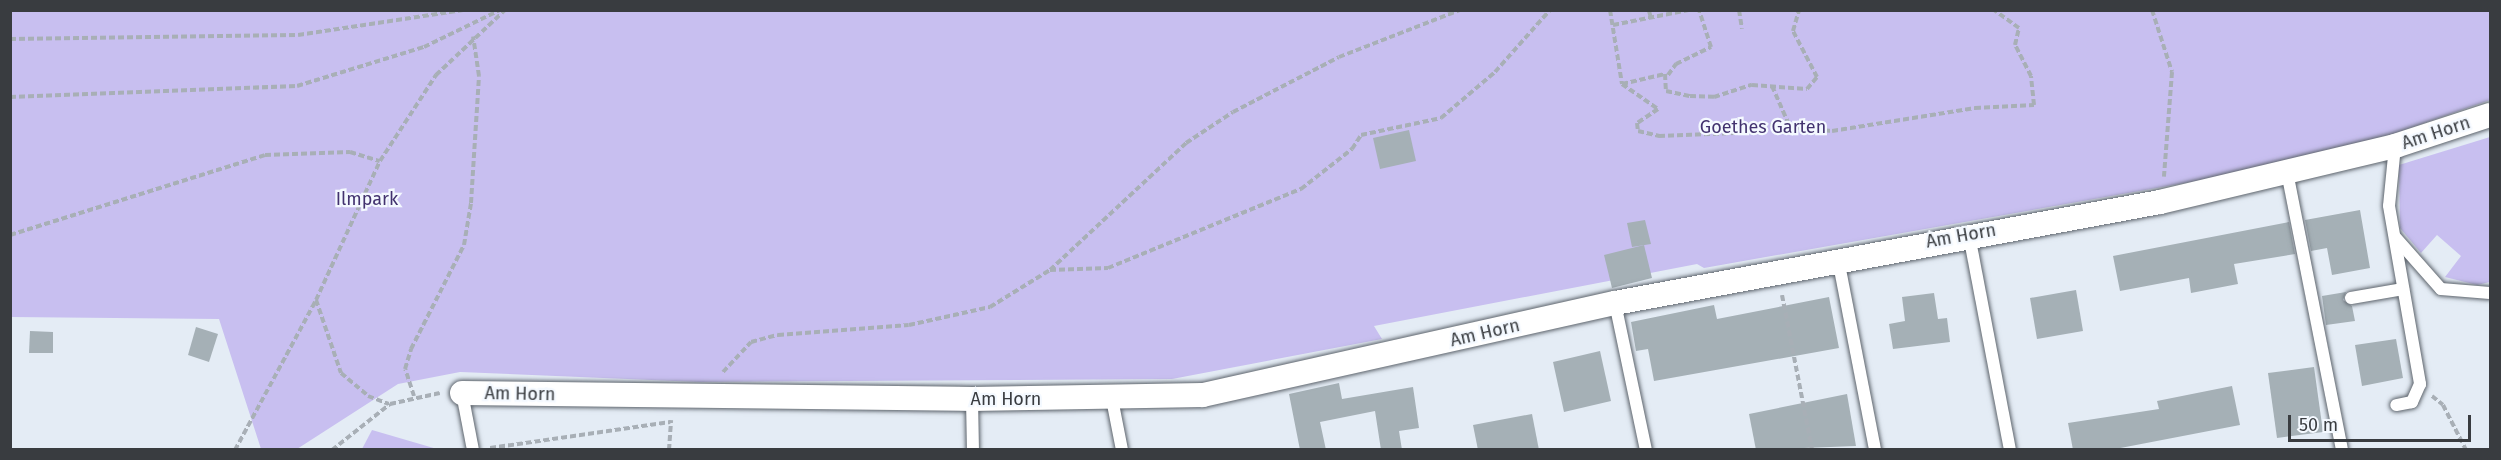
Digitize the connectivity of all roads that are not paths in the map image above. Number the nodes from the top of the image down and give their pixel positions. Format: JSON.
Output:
{"nodes":[{"id":1,"x":2490,"y":115,"type":"edge"},
{"id":2,"x":2395,"y":146,"type":"junction"},
{"id":3,"x":2288,"y":172,"type":"junction"},
{"id":4,"x":1969,"y":234,"type":"junction"},
{"id":5,"x":2394,"y":236,"type":"junction"},
{"id":6,"x":1838,"y":258,"type":"junction"},
{"id":7,"x":2403,"y":289,"type":"junction"},
{"id":8,"x":2490,"y":293,"type":"edge"},
{"id":9,"x":2351,"y":298,"type":"dead end"},
{"id":10,"x":1615,"y":303,"type":"junction"},
{"id":11,"x":462,"y":393,"type":"joint"},
{"id":12,"x":972,"y":399,"type":"junction"},
{"id":13,"x":1113,"y":399,"type":"junction"},
{"id":14,"x":2397,"y":405,"type":"dead end"},
{"id":15,"x":472,"y":450,"type":"edge"},
{"id":16,"x":973,"y":450,"type":"edge"},
{"id":17,"x":1122,"y":450,"type":"edge"},
{"id":18,"x":1646,"y":450,"type":"edge"},
{"id":19,"x":1875,"y":450,"type":"edge"},
{"id":20,"x":2010,"y":450,"type":"edge"},
{"id":21,"x":2342,"y":450,"type":"edge"}],
"edges":[{"from":1,"to":2,"type":"street","name":"Am Horn"},
{"from":2,"to":3,"type":"street","name":"Am Horn"},
{"from":2,"to":5,"type":"lane"},
{"from":3,"to":4,"type":"street","name":"Am Horn"},
{"from":3,"to":21,"type":"lane"},
{"from":4,"to":6,"type":"street","name":"Am Horn"},
{"from":4,"to":20,"type":"lane"},
{"from":5,"to":7,"type":"lane"},
{"from":5,"to":8,"type":"lane"},
{"from":6,"to":10,"type":"street","name":"Am Horn"},
{"from":6,"to":19,"type":"lane"},
{"from":7,"to":9,"type":"lane"},
{"from":7,"to":14,"type":"lane"},
{"from":10,"to":13,"type":"street","name":"Am Horn"},
{"from":10,"to":18,"type":"lane"},
{"from":11,"to":12,"type":"street","name":"Am Horn"},
{"from":11,"to":15,"type":"lane"},
{"from":12,"to":13,"type":"street","name":"Am Horn"},
{"from":12,"to":16,"type":"lane"},
{"from":13,"to":17,"type":"lane"}]}
